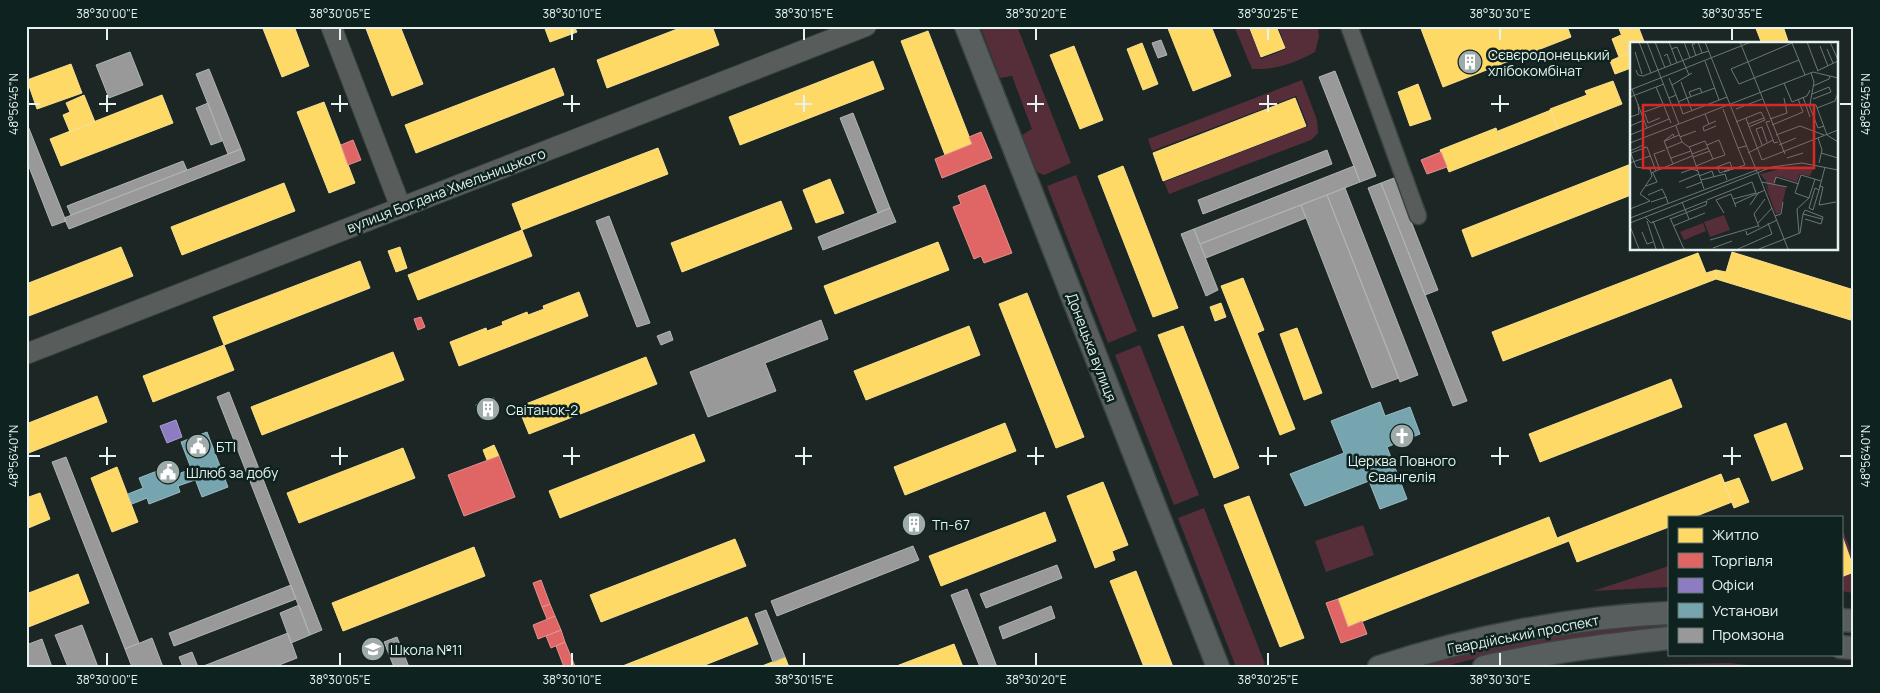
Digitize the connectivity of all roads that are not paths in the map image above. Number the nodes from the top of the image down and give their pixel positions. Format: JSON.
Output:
{"nodes":[{"id":1,"x":331,"y":26,"type":"edge"},
{"id":2,"x":866,"y":26,"type":"edge"},
{"id":3,"x":966,"y":26,"type":"edge"},
{"id":4,"x":1349,"y":26,"type":"edge"},
{"id":5,"x":401,"y":208,"type":"junction"},
{"id":6,"x":1418,"y":216,"type":"dead end"},
{"id":7,"x":26,"y":354,"type":"edge"},
{"id":8,"x":1668,"y":613,"type":"edge"},
{"id":9,"x":1668,"y":638,"type":"edge"},
{"id":10,"x":1218,"y":667,"type":"edge"},
{"id":11,"x":1379,"y":667,"type":"edge"},
{"id":12,"x":1484,"y":667,"type":"edge"}],
"edges":[{"from":1,"to":5,"type":"street"},
{"from":2,"to":5,"type":"street","name":"вулиця Богдана Хмельницького"},
{"from":3,"to":10,"type":"main road","name":"Донецька вулиця"},
{"from":4,"to":6,"type":"street"},
{"from":5,"to":7,"type":"street","name":"вулиця Богдана Хмельницького"},
{"from":8,"to":11,"type":"main road","name":"Гвардійський проспект"},
{"from":9,"to":12,"type":"main road","name":"Гвардійський проспект"}]}
